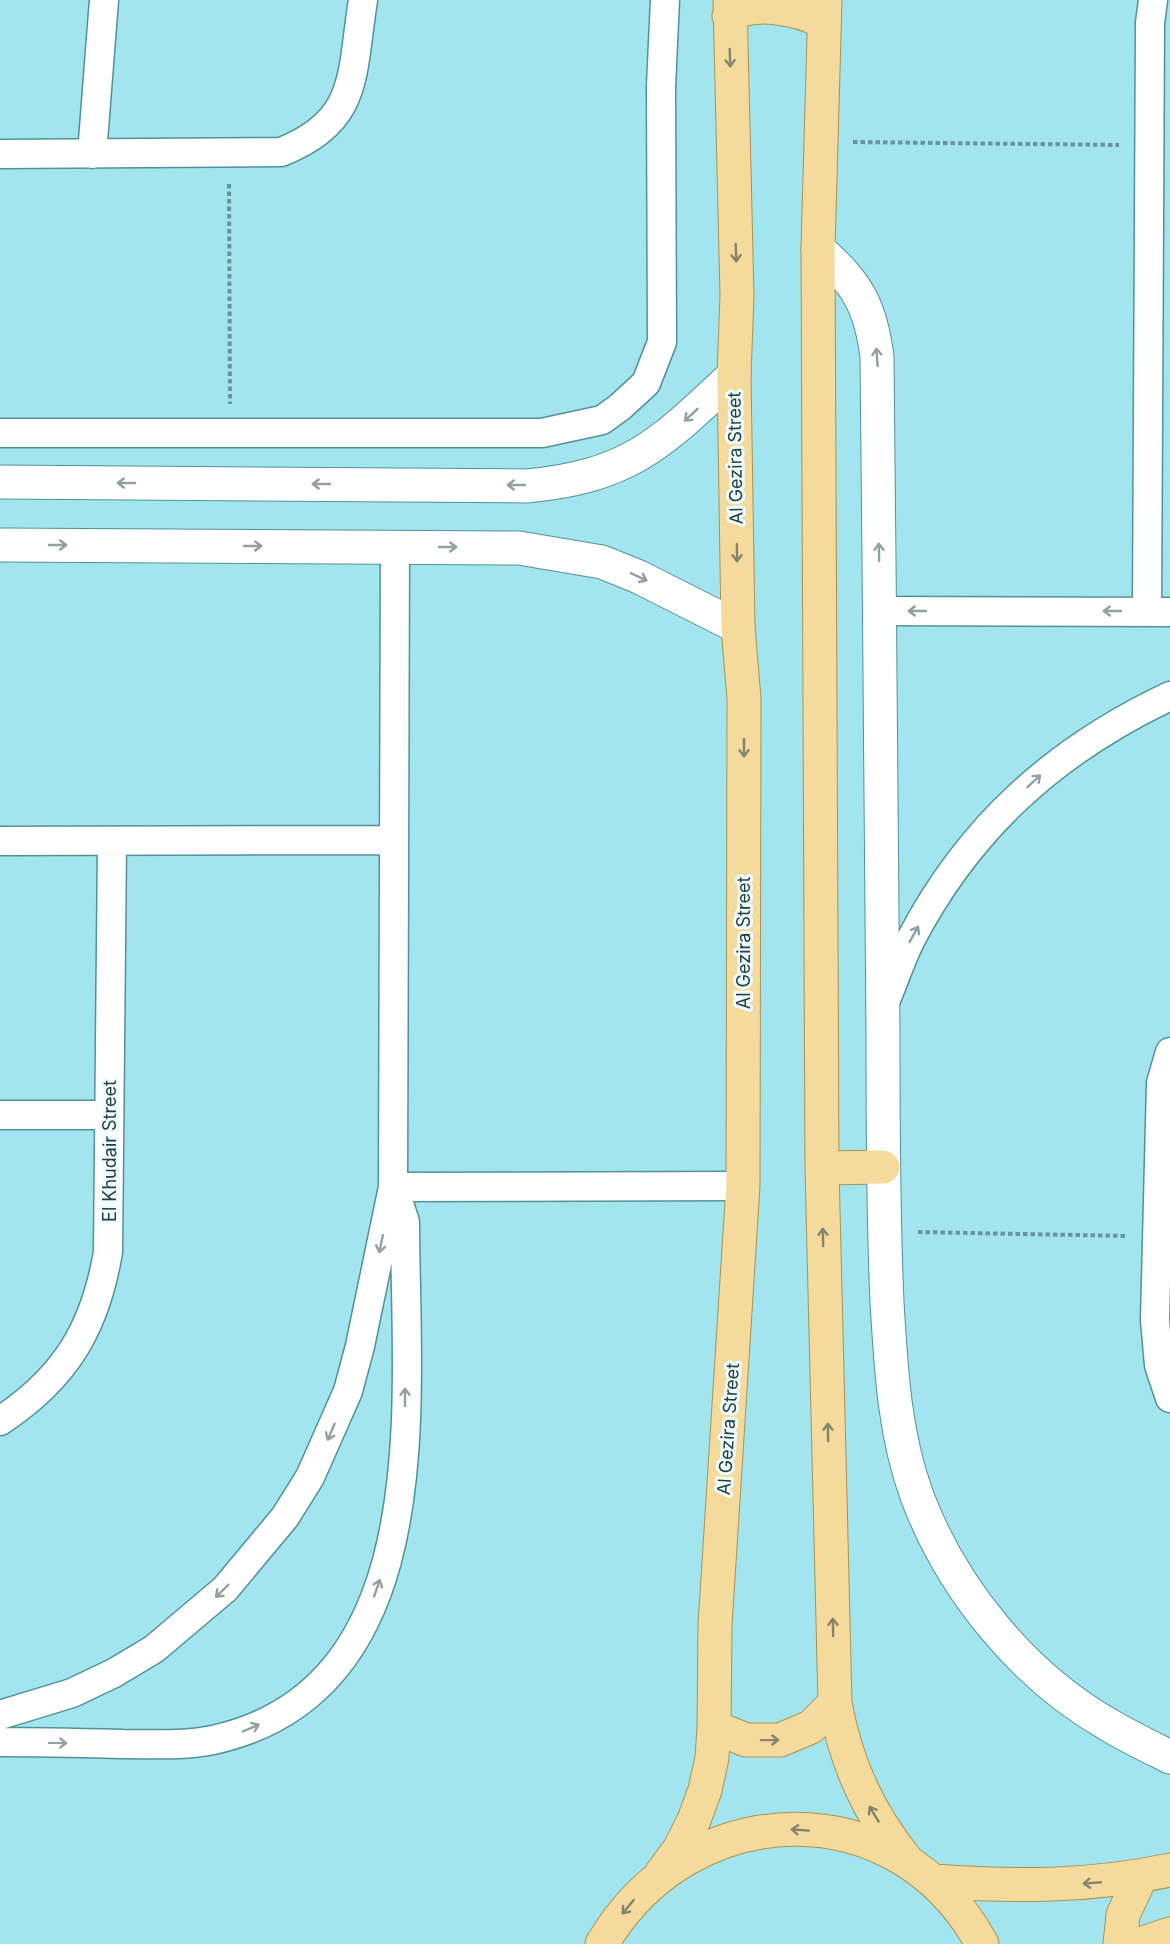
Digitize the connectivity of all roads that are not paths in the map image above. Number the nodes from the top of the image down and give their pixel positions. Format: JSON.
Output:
{"nodes":[{"id":1,"x":104,"y":0,"type":"edge"},
{"id":2,"x":363,"y":0,"type":"edge"},
{"id":3,"x":664,"y":0,"type":"edge"},
{"id":4,"x":1153,"y":0,"type":"edge"},
{"id":5,"x":729,"y":8,"type":"edge"},
{"id":6,"x":825,"y":11,"type":"edge"},
{"id":7,"x":1160,"y":72,"type":"edge"},
{"id":8,"x":0,"y":154,"type":"edge"},
{"id":9,"x":92,"y":154,"type":"junction"},
{"id":10,"x":818,"y":249,"type":"junction"},
{"id":11,"x":1159,"y":346,"type":"edge"},
{"id":12,"x":734,"y":375,"type":"junction"},
{"id":13,"x":0,"y":433,"type":"edge"},
{"id":14,"x":0,"y":482,"type":"edge"},
{"id":15,"x":0,"y":545,"type":"edge"},
{"id":16,"x":395,"y":546,"type":"junction"},
{"id":17,"x":880,"y":610,"type":"junction"},
{"id":18,"x":1159,"y":612,"type":"edge"},
{"id":19,"x":738,"y":627,"type":"junction"},
{"id":20,"x":1170,"y":696,"type":"edge"},
{"id":21,"x":394,"y":840,"type":"junction"},
{"id":22,"x":112,"y":841,"type":"junction"},
{"id":23,"x":0,"y":842,"type":"edge"},
{"id":24,"x":883,"y":1007,"type":"junction"},
{"id":25,"x":1170,"y":1052,"type":"edge"},
{"id":26,"x":0,"y":1115,"type":"edge"},
{"id":27,"x":109,"y":1116,"type":"junction"},
{"id":28,"x":883,"y":1167,"type":"junction"},
{"id":29,"x":822,"y":1168,"type":"junction"},
{"id":30,"x":743,"y":1186,"type":"junction"},
{"id":31,"x":393,"y":1187,"type":"junction"},
{"id":32,"x":1170,"y":1398,"type":"edge"},
{"id":33,"x":0,"y":1421,"type":"edge"},
{"id":34,"x":835,"y":1703,"type":"junction"},
{"id":35,"x":0,"y":1715,"type":"edge"},
{"id":36,"x":714,"y":1727,"type":"junction"},
{"id":37,"x":0,"y":1742,"type":"edge"},
{"id":38,"x":1170,"y":1757,"type":"edge"},
{"id":39,"x":908,"y":1862,"type":"junction"},
{"id":40,"x":1155,"y":1873,"type":"edge"},
{"id":41,"x":661,"y":1874,"type":"junction"},
{"id":42,"x":934,"y":1881,"type":"junction"},
{"id":43,"x":1144,"y":1941,"type":"edge"},
{"id":44,"x":602,"y":1944,"type":"edge"},
{"id":45,"x":982,"y":1944,"type":"edge"}],
"edges":[{"from":1,"to":9,"type":"street"},
{"from":2,"to":9,"type":"street"},
{"from":3,"to":13,"type":"street"},
{"from":4,"to":7,"type":"street"},
{"from":5,"to":6,"type":"main road"},
{"from":5,"to":12,"type":"main road","name":"Al Gezira Street","one_way":true},
{"from":6,"to":10,"type":"main road"},
{"from":7,"to":11,"type":"street"},
{"from":8,"to":9,"type":"street"},
{"from":17,"to":10,"type":"street","one_way":true},
{"from":10,"to":29,"type":"main road"},
{"from":11,"to":18,"type":"street"},
{"from":12,"to":14,"type":"street","one_way":true},
{"from":12,"to":19,"type":"main road","name":"Al Gezira Street","one_way":true},
{"from":15,"to":16,"type":"street","one_way":true},
{"from":16,"to":19,"type":"street","one_way":true},
{"from":16,"to":21,"type":"street"},
{"from":18,"to":17,"type":"street","one_way":true},
{"from":17,"to":24,"type":"street"},
{"from":19,"to":30,"type":"main road","name":"Al Gezira Street","one_way":true},
{"from":24,"to":20,"type":"street","one_way":true},
{"from":21,"to":22,"type":"street"},
{"from":21,"to":31,"type":"street"},
{"from":22,"to":23,"type":"street"},
{"from":22,"to":27,"type":"street","name":"El Khudair Street"},
{"from":24,"to":28,"type":"street"},
{"from":25,"to":32,"type":"street"},
{"from":26,"to":27,"type":"street"},
{"from":27,"to":33,"type":"street","name":"El Khudair Street"},
{"from":28,"to":29,"type":"main road"},
{"from":28,"to":38,"type":"street"},
{"from":34,"to":29,"type":"main road","one_way":true},
{"from":30,"to":31,"type":"street"},
{"from":30,"to":36,"type":"main road","name":"Al Gezira Street"},
{"from":31,"to":35,"type":"street","one_way":true},
{"from":37,"to":31,"type":"street","one_way":true},
{"from":36,"to":34,"type":"main road","one_way":true},
{"from":39,"to":34,"type":"main road","one_way":true},
{"from":36,"to":41,"type":"main road","name":"Al Gezira Street"},
{"from":39,"to":41,"type":"main road","one_way":true},
{"from":39,"to":42,"type":"main road"},
{"from":40,"to":42,"type":"main road","one_way":true},
{"from":40,"to":43,"type":"main road"},
{"from":41,"to":44,"type":"main road","one_way":true},
{"from":42,"to":45,"type":"main road"}]}
